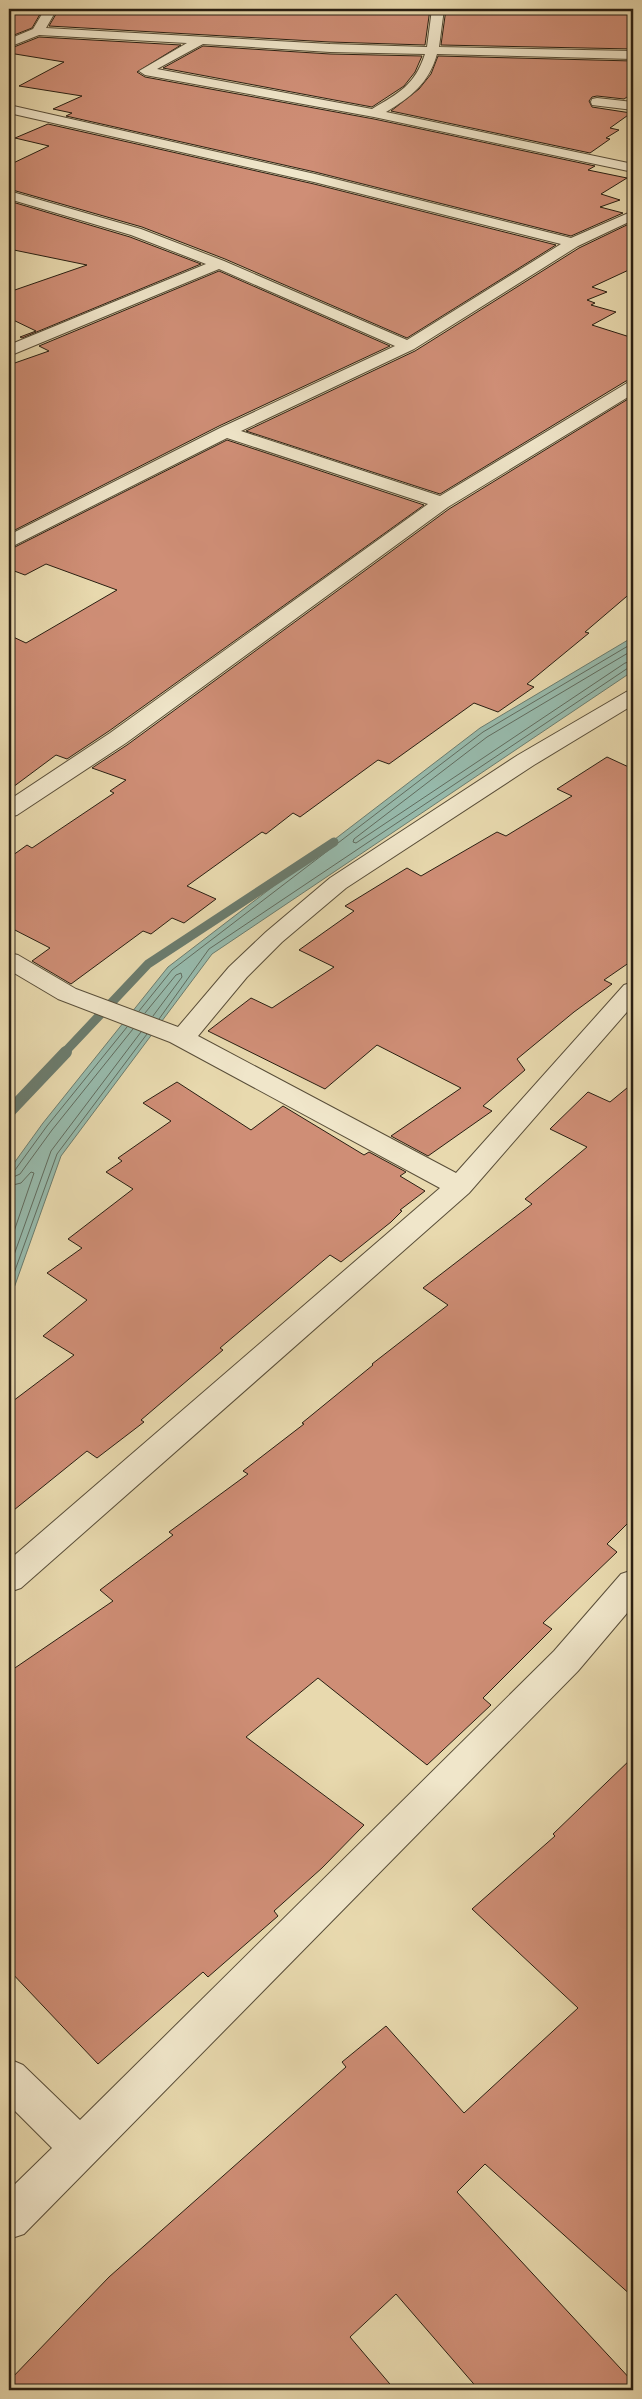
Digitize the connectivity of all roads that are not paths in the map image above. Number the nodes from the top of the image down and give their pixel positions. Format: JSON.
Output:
{"nodes":[{"id":1,"x":50,"y":9,"type":"edge"},
{"id":2,"x":438,"y":9,"type":"edge"},
{"id":3,"x":38,"y":31,"type":"junction"},
{"id":4,"x":200,"y":42,"type":"junction"},
{"id":5,"x":9,"y":43,"type":"edge"},
{"id":6,"x":434,"y":50,"type":"junction"},
{"id":7,"x":633,"y":55,"type":"edge"},
{"id":8,"x":597,"y":102,"type":"dead end"},
{"id":9,"x":633,"y":106,"type":"edge"},
{"id":10,"x":9,"y":109,"type":"edge"},
{"id":11,"x":374,"y":113,"type":"junction"},
{"id":12,"x":633,"y":168,"type":"edge"},
{"id":13,"x":9,"y":195,"type":"edge"},
{"id":14,"x":633,"y":215,"type":"edge"},
{"id":15,"x":573,"y":243,"type":"junction"},
{"id":16,"x":219,"y":264,"type":"junction"},
{"id":17,"x":408,"y":346,"type":"junction"},
{"id":18,"x":9,"y":351,"type":"edge"},
{"id":19,"x":633,"y":387,"type":"edge"},
{"id":20,"x":226,"y":432,"type":"junction"},
{"id":21,"x":442,"y":503,"type":"junction"},
{"id":22,"x":9,"y":542,"type":"edge"},
{"id":23,"x":633,"y":696,"type":"edge"},
{"id":24,"x":9,"y":810,"type":"edge"},
{"id":25,"x":9,"y":960,"type":"edge"},
{"id":26,"x":633,"y":990,"type":"edge"},
{"id":27,"x":181,"y":1037,"type":"junction"},
{"id":28,"x":459,"y":1186,"type":"junction"},
{"id":29,"x":9,"y":1579,"type":"edge"},
{"id":30,"x":633,"y":1583,"type":"edge"},
{"id":31,"x":9,"y":2078,"type":"edge"},
{"id":32,"x":79,"y":2147,"type":"junction"},
{"id":33,"x":9,"y":2219,"type":"edge"}],
"edges":[{"from":1,"to":3,"type":"street"},
{"from":2,"to":6,"type":"street"},
{"from":3,"to":4,"type":"street"},
{"from":3,"to":5,"type":"street"},
{"from":4,"to":6,"type":"street"},
{"from":4,"to":11,"type":"street"},
{"from":6,"to":7,"type":"street"},
{"from":6,"to":11,"type":"street"},
{"from":8,"to":9,"type":"street"},
{"from":10,"to":15,"type":"street"},
{"from":11,"to":12,"type":"street"},
{"from":13,"to":16,"type":"street"},
{"from":14,"to":15,"type":"street"},
{"from":15,"to":17,"type":"street"},
{"from":16,"to":17,"type":"street"},
{"from":16,"to":18,"type":"street"},
{"from":17,"to":20,"type":"street"},
{"from":19,"to":21,"type":"street"},
{"from":20,"to":21,"type":"street"},
{"from":20,"to":22,"type":"street"},
{"from":21,"to":24,"type":"street"},
{"from":23,"to":27,"type":"street"},
{"from":25,"to":27,"type":"street"},
{"from":26,"to":28,"type":"street"},
{"from":27,"to":28,"type":"street"},
{"from":28,"to":29,"type":"street"},
{"from":30,"to":32,"type":"street"},
{"from":31,"to":32,"type":"street"},
{"from":32,"to":33,"type":"street"}]}
